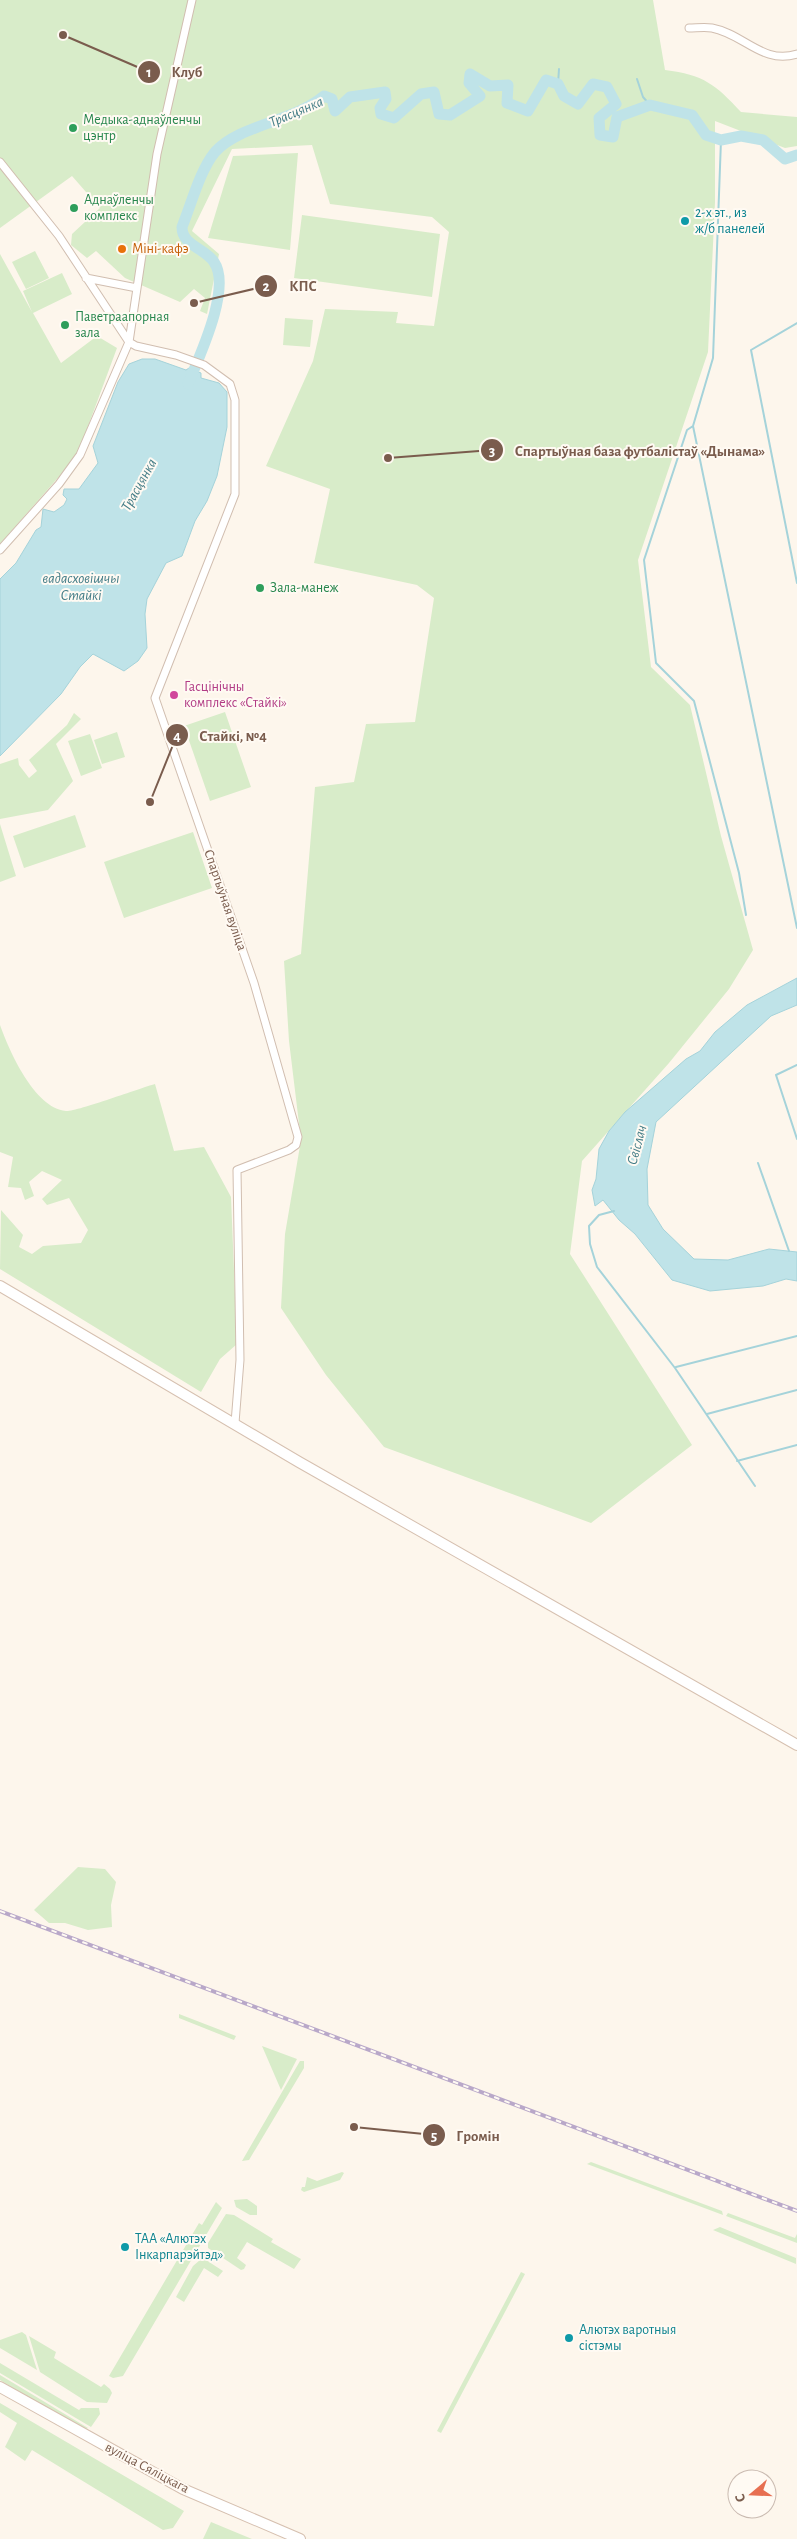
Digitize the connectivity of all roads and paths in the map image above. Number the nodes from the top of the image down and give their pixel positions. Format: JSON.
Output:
{"nodes":[{"id":1,"x":192,"y":0,"type":"edge"},
{"id":2,"x":688,"y":28,"type":"dead end"},
{"id":3,"x":797,"y":54,"type":"edge"},
{"id":4,"x":0,"y":162,"type":"edge"},
{"id":5,"x":86,"y":278,"type":"junction"},
{"id":6,"x":137,"y":288,"type":"junction"},
{"id":7,"x":129,"y":342,"type":"junction"},
{"id":8,"x":0,"y":550,"type":"edge"},
{"id":9,"x":0,"y":1286,"type":"edge"},
{"id":10,"x":235,"y":1424,"type":"junction"},
{"id":11,"x":797,"y":1745,"type":"edge"},
{"id":12,"x":0,"y":2387,"type":"edge"},
{"id":13,"x":300,"y":2539,"type":"edge"}],
"edges":[{"from":1,"to":6,"type":"street"},
{"from":2,"to":3,"type":"street"},
{"from":4,"to":5,"type":"street"},
{"from":5,"to":6,"type":"street"},
{"from":5,"to":7,"type":"street"},
{"from":6,"to":7,"type":"street"},
{"from":7,"to":8,"type":"street"},
{"from":7,"to":10,"type":"street","name":"Спартыўная вуліца"},
{"from":9,"to":10,"type":"main road"},
{"from":10,"to":11,"type":"main road"},
{"from":12,"to":13,"type":"main road","name":"вуліца Сяліцкага"}]}
